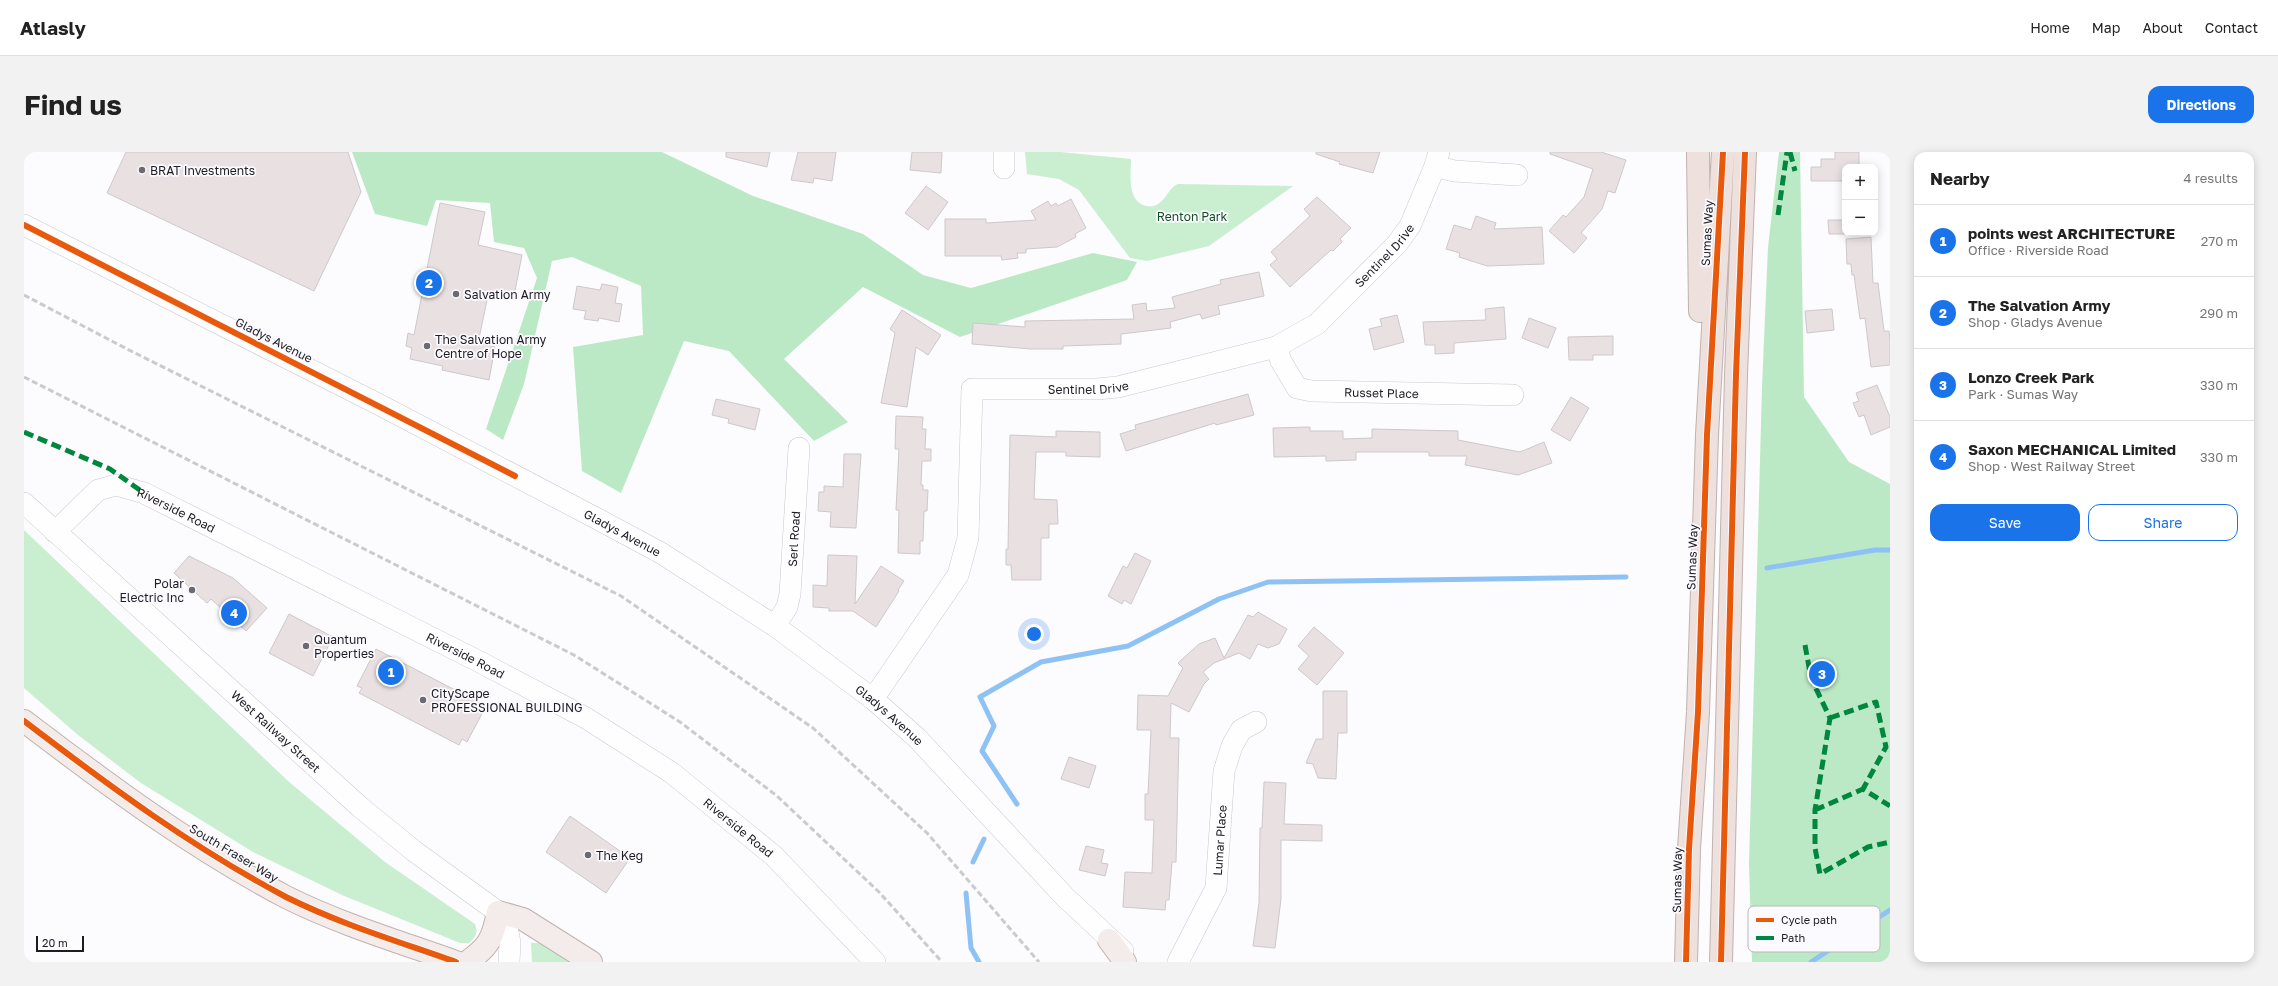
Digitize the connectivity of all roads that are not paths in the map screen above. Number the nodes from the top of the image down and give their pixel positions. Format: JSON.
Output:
{"nodes":[{"id":1,"x":1698,"y":152,"type":"edge"},
{"id":2,"x":1723,"y":152,"type":"edge"},
{"id":3,"x":1745,"y":152,"type":"edge"},
{"id":4,"x":1758,"y":152,"type":"edge"},
{"id":5,"x":1437,"y":159,"type":"edge"},
{"id":6,"x":1517,"y":175,"type":"dead end"},
{"id":7,"x":24,"y":225,"type":"edge"},
{"id":8,"x":1276,"y":347,"type":"junction"},
{"id":9,"x":1736,"y":374,"type":"junction"},
{"id":10,"x":1513,"y":395,"type":"dead end"},
{"id":11,"x":799,"y":448,"type":"dead end"},
{"id":12,"x":24,"y":503,"type":"edge"},
{"id":13,"x":55,"y":532,"type":"junction"},
{"id":14,"x":774,"y":626,"type":"junction"},
{"id":15,"x":1699,"y":666,"type":"junction"},
{"id":16,"x":873,"y":699,"type":"junction"},
{"id":17,"x":24,"y":721,"type":"edge"},
{"id":18,"x":1256,"y":722,"type":"dead end"},
{"id":19,"x":1689,"y":849,"type":"junction"},
{"id":20,"x":498,"y":912,"type":"junction"},
{"id":21,"x":1109,"y":940,"type":"junction"},
{"id":22,"x":456,"y":962,"type":"edge"},
{"id":23,"x":467,"y":962,"type":"edge"},
{"id":24,"x":509,"y":962,"type":"edge"},
{"id":25,"x":591,"y":962,"type":"edge"},
{"id":26,"x":875,"y":962,"type":"edge"},
{"id":27,"x":1125,"y":962,"type":"edge"},
{"id":28,"x":1135,"y":962,"type":"edge"},
{"id":29,"x":1178,"y":962,"type":"edge"},
{"id":30,"x":1686,"y":962,"type":"edge"},
{"id":31,"x":1699,"y":962,"type":"edge"},
{"id":32,"x":1721,"y":962,"type":"edge"}],
"edges":[{"from":1,"to":15,"type":"highway"},
{"from":2,"to":15,"type":"highway","name":"Sumas Way"},
{"from":3,"to":9,"type":"highway"},
{"from":4,"to":9,"type":"highway"},
{"from":5,"to":6,"type":"street"},
{"from":5,"to":8,"type":"street","name":"Sentinel Drive"},
{"from":7,"to":14,"type":"street","name":"Gladys Avenue"},
{"from":8,"to":10,"type":"street","name":"Russet Place"},
{"from":8,"to":16,"type":"street","name":"Sentinel Drive"},
{"from":9,"to":32,"type":"highway"},
{"from":11,"to":14,"type":"street","name":"Serl Road"},
{"from":12,"to":13,"type":"street","name":"West Railway Street"},
{"from":13,"to":20,"type":"street","name":"West Railway Street"},
{"from":13,"to":26,"type":"street","name":"Riverside Road"},
{"from":14,"to":16,"type":"street","name":"Gladys Avenue"},
{"from":15,"to":19,"type":"highway","name":"Sumas Way"},
{"from":16,"to":21,"type":"street","name":"Gladys Avenue"},
{"from":17,"to":22,"type":"main road","name":"South Fraser Way"},
{"from":18,"to":29,"type":"street","name":"Lumar Place"},
{"from":19,"to":30,"type":"highway","name":"Sumas Way"},
{"from":19,"to":31,"type":"highway"},
{"from":20,"to":23,"type":"main road"},
{"from":20,"to":24,"type":"street","name":"West Railway Street"},
{"from":20,"to":25,"type":"main road"},
{"from":21,"to":27,"type":"main road"},
{"from":21,"to":28,"type":"street","name":"Gladys Avenue"}]}
